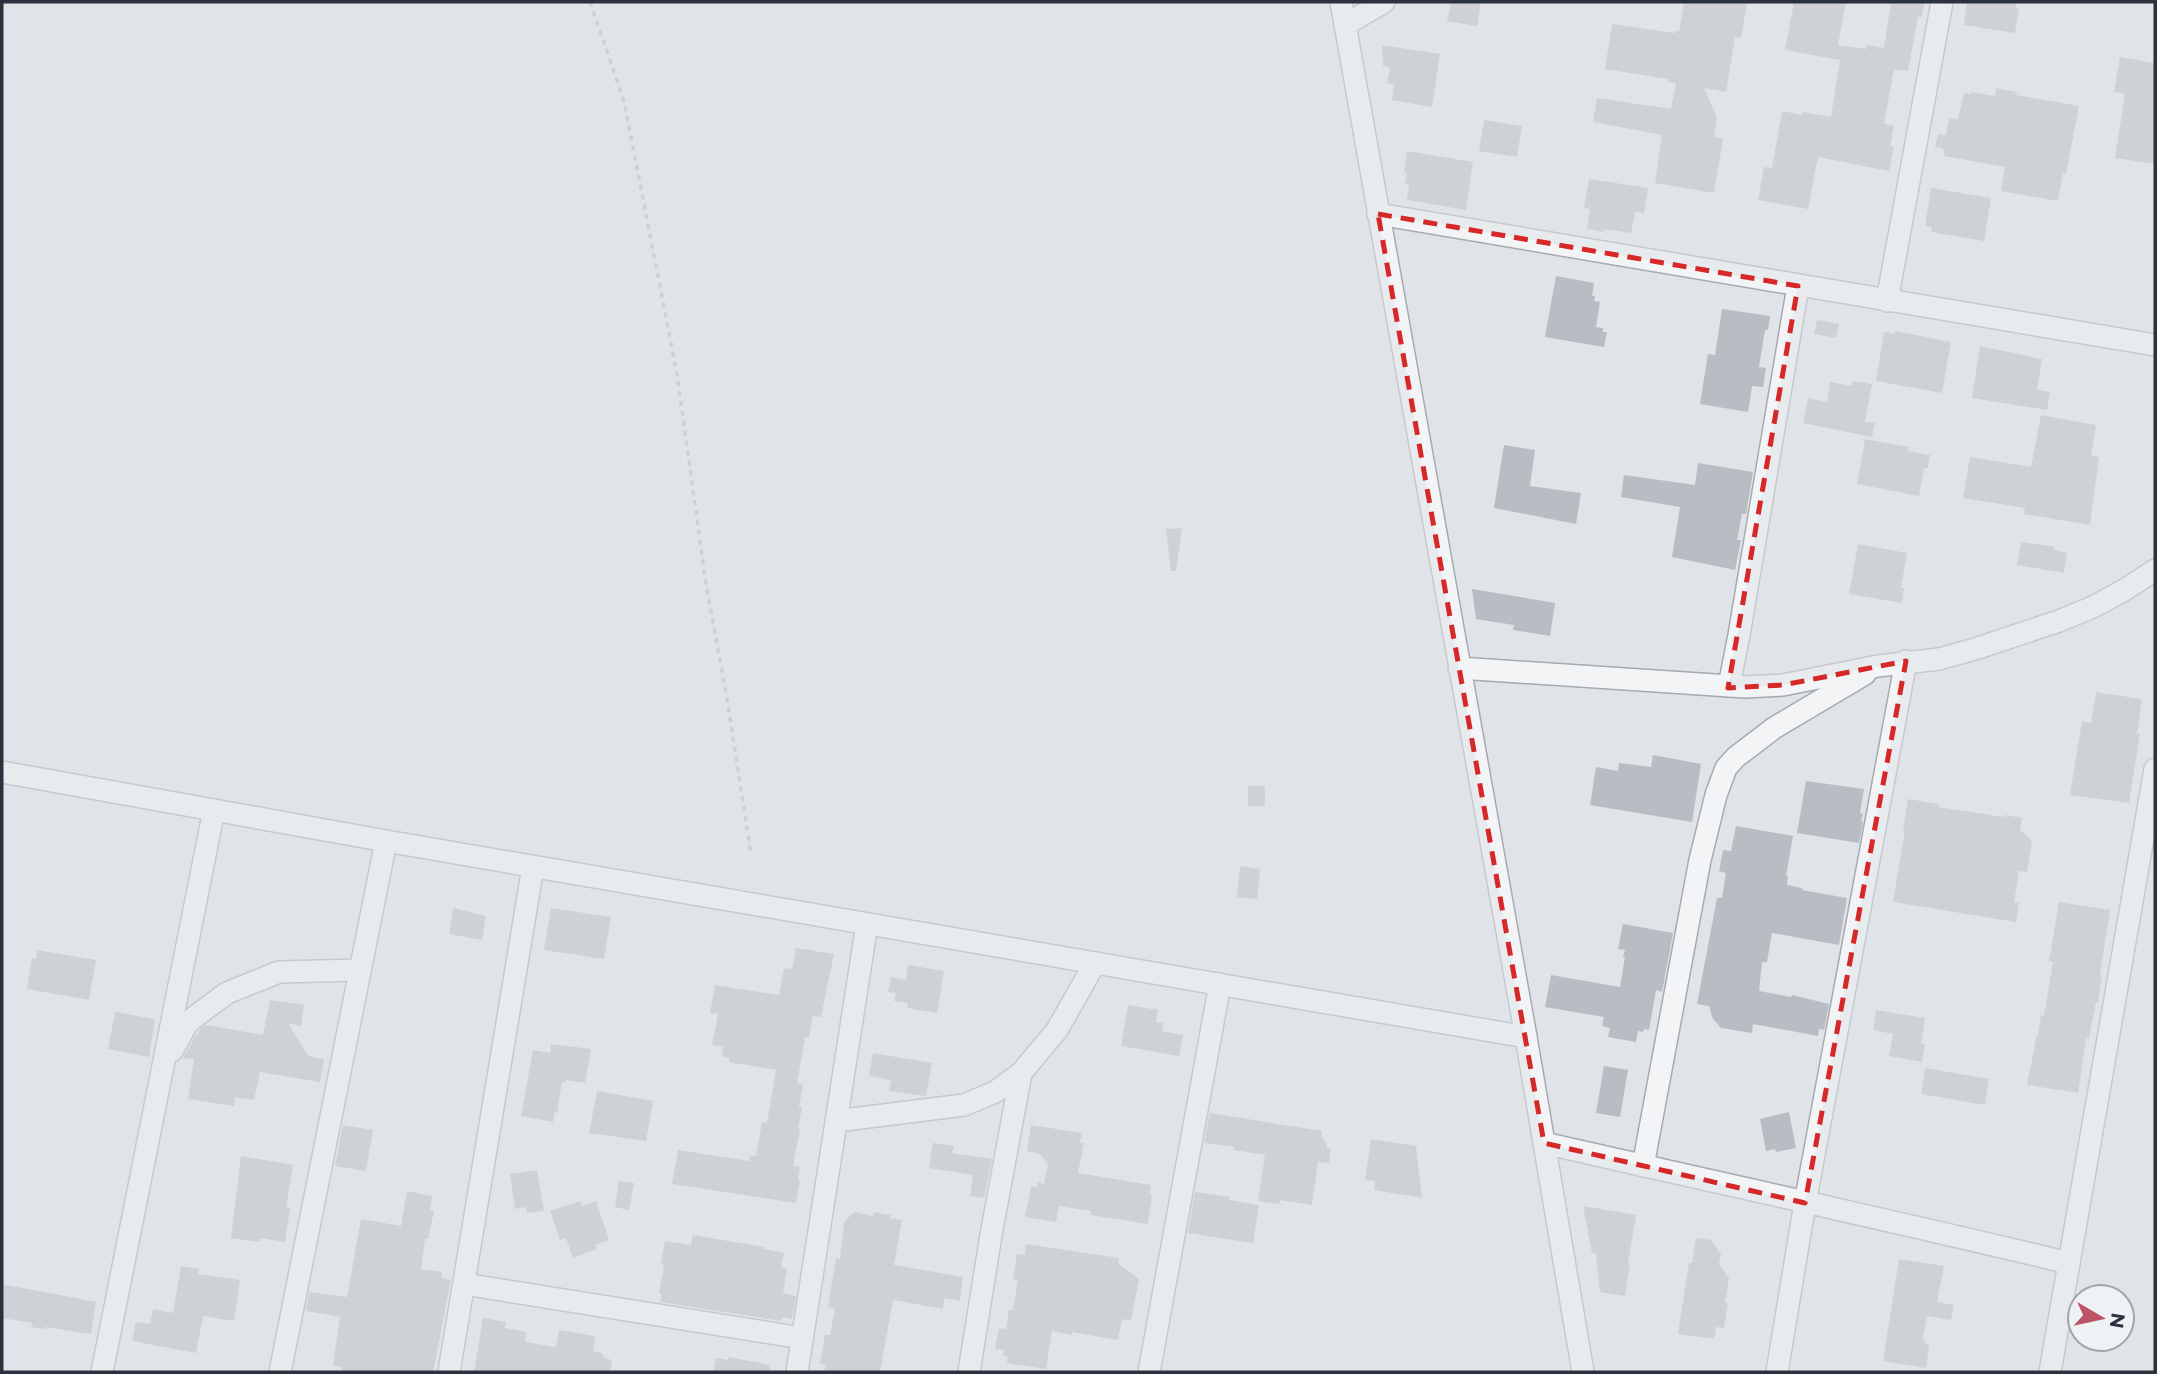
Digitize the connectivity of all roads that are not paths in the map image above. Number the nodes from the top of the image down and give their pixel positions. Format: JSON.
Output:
{"nodes":[{"id":1,"x":1341,"y":2,"type":"edge"},
{"id":2,"x":1384,"y":2,"type":"edge"},
{"id":3,"x":1942,"y":2,"type":"edge"},
{"id":4,"x":1345,"y":25,"type":"junction"},
{"id":5,"x":1378,"y":214,"type":"junction"},
{"id":6,"x":1798,"y":286,"type":"junction"},
{"id":7,"x":1887,"y":300,"type":"junction"},
{"id":8,"x":2155,"y":345,"type":"edge"},
{"id":9,"x":2155,"y":570,"type":"edge"},
{"id":10,"x":1906,"y":662,"type":"junction"},
{"id":11,"x":1878,"y":666,"type":"junction"},
{"id":12,"x":1459,"y":668,"type":"junction"},
{"id":13,"x":1729,"y":686,"type":"junction"},
{"id":14,"x":2155,"y":769,"type":"edge"},
{"id":15,"x":2,"y":772,"type":"edge"},
{"id":16,"x":214,"y":810,"type":"junction"},
{"id":17,"x":386,"y":841,"type":"junction"},
{"id":18,"x":533,"y":867,"type":"junction"},
{"id":19,"x":867,"y":924,"type":"junction"},
{"id":20,"x":1095,"y":963,"type":"junction"},
{"id":21,"x":360,"y":970,"type":"junction"},
{"id":22,"x":1220,"y":984,"type":"junction"},
{"id":23,"x":1526,"y":1037,"type":"junction"},
{"id":24,"x":162,"y":1068,"type":"junction"},
{"id":25,"x":1021,"y":1073,"type":"junction"},
{"id":26,"x":836,"y":1121,"type":"junction"},
{"id":27,"x":1544,"y":1143,"type":"junction"},
{"id":28,"x":1643,"y":1166,"type":"junction"},
{"id":29,"x":1805,"y":1203,"type":"junction"},
{"id":30,"x":2069,"y":1263,"type":"junction"},
{"id":31,"x":464,"y":1284,"type":"junction"},
{"id":32,"x":802,"y":1338,"type":"junction"},
{"id":33,"x":102,"y":1372,"type":"edge"},
{"id":34,"x":280,"y":1372,"type":"edge"},
{"id":35,"x":449,"y":1372,"type":"edge"},
{"id":36,"x":797,"y":1372,"type":"edge"},
{"id":37,"x":969,"y":1372,"type":"edge"},
{"id":38,"x":1149,"y":1372,"type":"edge"},
{"id":39,"x":1583,"y":1372,"type":"edge"},
{"id":40,"x":1777,"y":1372,"type":"edge"},
{"id":41,"x":2050,"y":1372,"type":"edge"}],
"edges":[{"from":1,"to":4,"type":"street"},
{"from":2,"to":4,"type":"street"},
{"from":3,"to":7,"type":"street"},
{"from":4,"to":5,"type":"street"},
{"from":5,"to":6,"type":"street"},
{"from":5,"to":12,"type":"street"},
{"from":6,"to":7,"type":"street"},
{"from":6,"to":13,"type":"street"},
{"from":7,"to":8,"type":"street"},
{"from":9,"to":10,"type":"street"},
{"from":10,"to":11,"type":"street"},
{"from":10,"to":29,"type":"street"},
{"from":11,"to":13,"type":"street"},
{"from":11,"to":28,"type":"street"},
{"from":12,"to":13,"type":"street"},
{"from":12,"to":23,"type":"street"},
{"from":14,"to":30,"type":"street"},
{"from":15,"to":16,"type":"street"},
{"from":16,"to":17,"type":"street"},
{"from":16,"to":24,"type":"street"},
{"from":17,"to":18,"type":"street"},
{"from":17,"to":21,"type":"street"},
{"from":18,"to":19,"type":"street"},
{"from":18,"to":31,"type":"street"},
{"from":19,"to":20,"type":"street"},
{"from":19,"to":26,"type":"street"},
{"from":20,"to":22,"type":"street"},
{"from":20,"to":25,"type":"street"},
{"from":21,"to":24,"type":"street"},
{"from":21,"to":34,"type":"street"},
{"from":22,"to":23,"type":"street"},
{"from":22,"to":38,"type":"street"},
{"from":23,"to":27,"type":"street"},
{"from":24,"to":33,"type":"street"},
{"from":25,"to":26,"type":"street"},
{"from":25,"to":37,"type":"street"},
{"from":26,"to":32,"type":"street"},
{"from":27,"to":28,"type":"street"},
{"from":27,"to":39,"type":"street"},
{"from":28,"to":29,"type":"street"},
{"from":29,"to":30,"type":"street"},
{"from":29,"to":40,"type":"street"},
{"from":30,"to":41,"type":"street"},
{"from":31,"to":32,"type":"street"},
{"from":31,"to":35,"type":"street"},
{"from":32,"to":36,"type":"street"}]}
